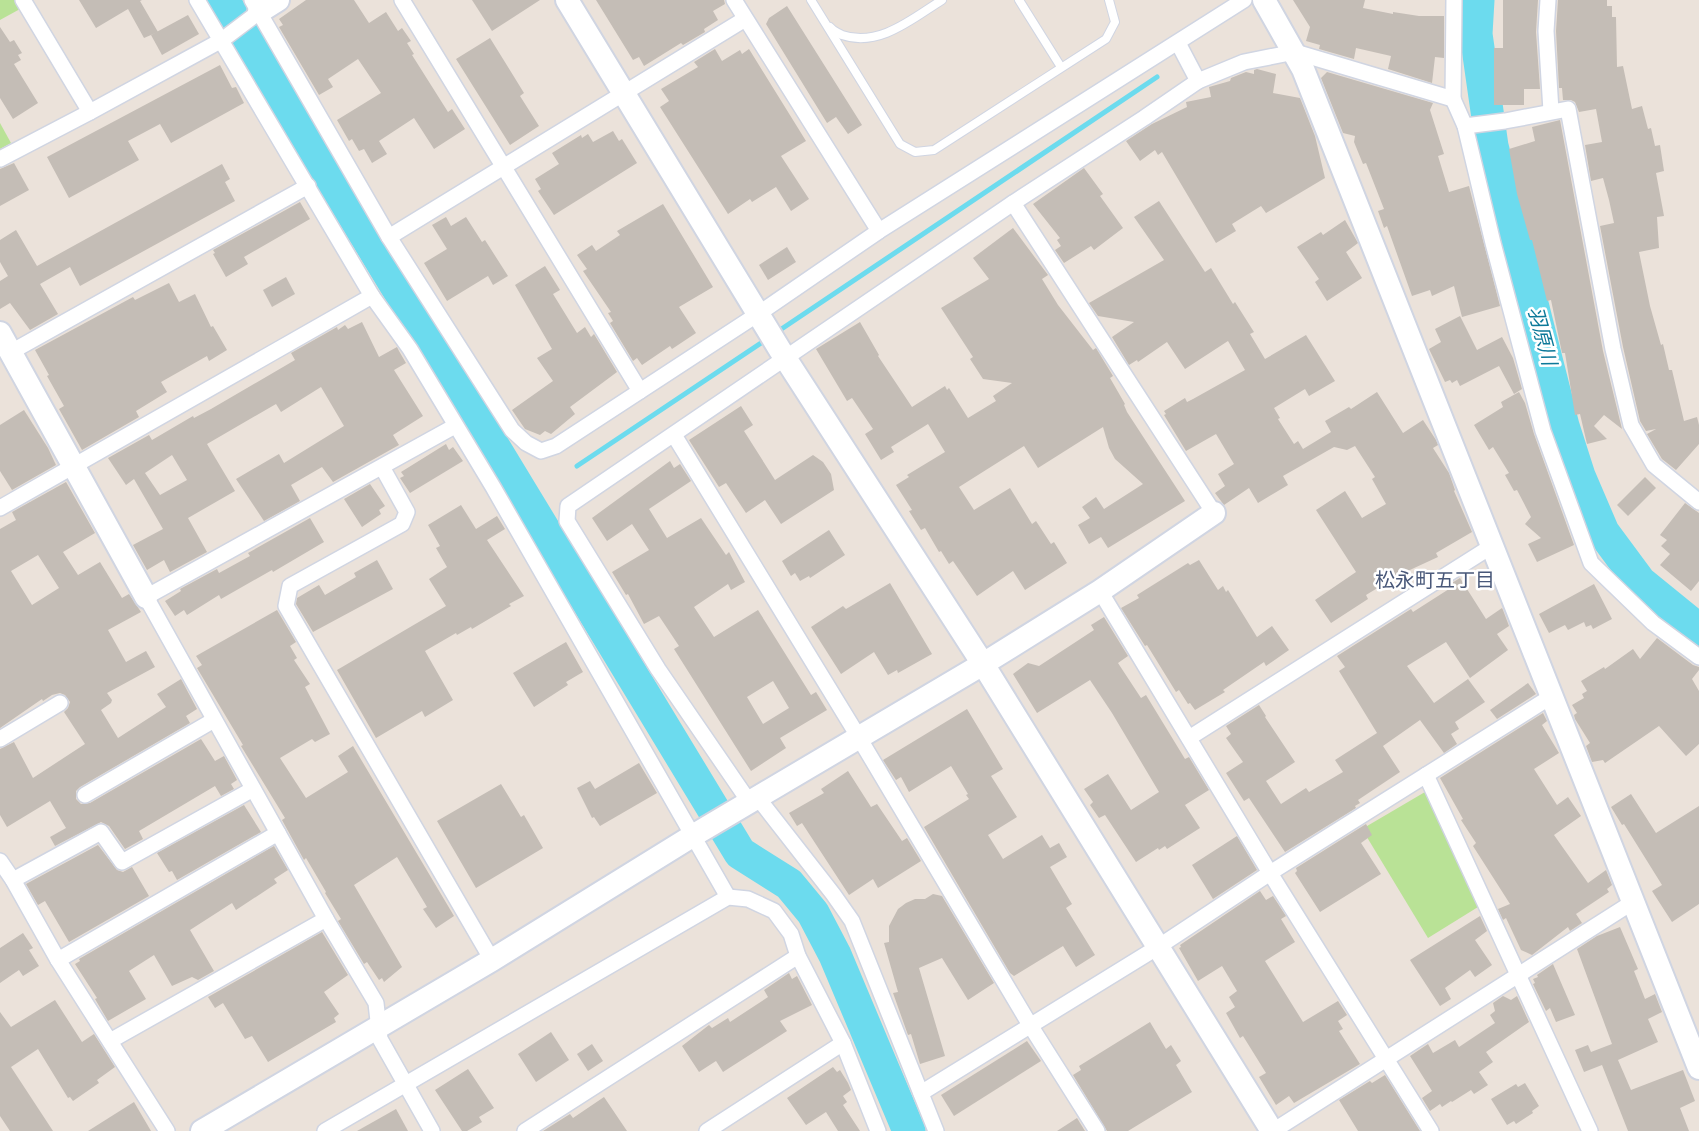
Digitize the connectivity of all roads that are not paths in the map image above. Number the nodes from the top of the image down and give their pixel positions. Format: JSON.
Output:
{"nodes":[{"id":1,"x":23,"y":0,"type":"edge"},
{"id":2,"x":198,"y":0,"type":"edge"},
{"id":3,"x":402,"y":0,"type":"edge"},
{"id":4,"x":567,"y":0,"type":"edge"},
{"id":5,"x":734,"y":0,"type":"edge"},
{"id":6,"x":811,"y":0,"type":"edge"},
{"id":7,"x":942,"y":0,"type":"edge"},
{"id":8,"x":1019,"y":0,"type":"edge"},
{"id":9,"x":1109,"y":0,"type":"edge"},
{"id":10,"x":1244,"y":0,"type":"edge"},
{"id":11,"x":1264,"y":0,"type":"edge"},
{"id":12,"x":1454,"y":0,"type":"edge"},
{"id":13,"x":1548,"y":0,"type":"edge"},
{"id":14,"x":263,"y":4,"type":"edge"},
{"id":15,"x":817,"y":9,"type":"junction"},
{"id":16,"x":745,"y":19,"type":"junction"},
{"id":17,"x":222,"y":40,"type":"junction"},
{"id":18,"x":1178,"y":43,"type":"junction"},
{"id":19,"x":1295,"y":52,"type":"junction"},
{"id":20,"x":1061,"y":67,"type":"junction"},
{"id":21,"x":1198,"y":81,"type":"junction"},
{"id":22,"x":624,"y":94,"type":"junction"},
{"id":23,"x":1453,"y":99,"type":"junction"},
{"id":24,"x":1551,"y":111,"type":"junction"},
{"id":25,"x":90,"y":112,"type":"junction"},
{"id":26,"x":1465,"y":126,"type":"junction"},
{"id":27,"x":0,"y":159,"type":"edge"},
{"id":28,"x":503,"y":168,"type":"junction"},
{"id":29,"x":308,"y":186,"type":"junction"},
{"id":30,"x":1013,"y":202,"type":"junction"},
{"id":31,"x":879,"y":231,"type":"junction"},
{"id":32,"x":389,"y":237,"type":"junction"},
{"id":33,"x":372,"y":296,"type":"junction"},
{"id":34,"x":762,"y":320,"type":"junction"},
{"id":35,"x":5,"y":342,"type":"edge"},
{"id":36,"x":783,"y":355,"type":"junction"},
{"id":37,"x":639,"y":391,"type":"junction"},
{"id":38,"x":455,"y":426,"type":"junction"},
{"id":39,"x":674,"y":435,"type":"junction"},
{"id":40,"x":74,"y":467,"type":"junction"},
{"id":41,"x":382,"y":467,"type":"junction"},
{"id":42,"x":1699,"y":502,"type":"edge"},
{"id":43,"x":0,"y":508,"type":"edge"},
{"id":44,"x":1214,"y":513,"type":"joint"},
{"id":45,"x":1492,"y":546,"type":"junction"},
{"id":46,"x":1100,"y":591,"type":"junction"},
{"id":47,"x":146,"y":597,"type":"junction"},
{"id":48,"x":1699,"y":657,"type":"edge"},
{"id":49,"x":983,"y":664,"type":"junction"},
{"id":50,"x":1552,"y":696,"type":"junction"},
{"id":51,"x":60,"y":703,"type":"dead end"},
{"id":52,"x":214,"y":720,"type":"junction"},
{"id":53,"x":858,"y":736,"type":"junction"},
{"id":54,"x":1189,"y":738,"type":"junction"},
{"id":55,"x":0,"y":739,"type":"edge"},
{"id":56,"x":1426,"y":775,"type":"junction"},
{"id":57,"x":253,"y":789,"type":"junction"},
{"id":58,"x":85,"y":795,"type":"dead end"},
{"id":59,"x":750,"y":803,"type":"junction"},
{"id":60,"x":699,"y":832,"type":"junction"},
{"id":61,"x":278,"y":833,"type":"junction"},
{"id":62,"x":0,"y":861,"type":"edge"},
{"id":63,"x":1270,"y":873,"type":"junction"},
{"id":64,"x":13,"y":880,"type":"junction"},
{"id":65,"x":728,"y":897,"type":"junction"},
{"id":66,"x":1633,"y":902,"type":"junction"},
{"id":67,"x":326,"y":919,"type":"junction"},
{"id":68,"x":1158,"y":946,"type":"junction"},
{"id":69,"x":798,"y":956,"type":"junction"},
{"id":70,"x":58,"y":960,"type":"junction"},
{"id":71,"x":492,"y":960,"type":"junction"},
{"id":72,"x":1518,"y":974,"type":"junction"},
{"id":73,"x":1030,"y":1025,"type":"junction"},
{"id":74,"x":378,"y":1027,"type":"junction"},
{"id":75,"x":110,"y":1041,"type":"junction"},
{"id":76,"x":843,"y":1043,"type":"junction"},
{"id":77,"x":1385,"y":1058,"type":"junction"},
{"id":78,"x":1699,"y":1068,"type":"edge"},
{"id":79,"x":404,"y":1085,"type":"junction"},
{"id":80,"x":921,"y":1093,"type":"junction"},
{"id":81,"x":167,"y":1131,"type":"edge"},
{"id":82,"x":202,"y":1131,"type":"edge"},
{"id":83,"x":325,"y":1131,"type":"edge"},
{"id":84,"x":432,"y":1131,"type":"edge"},
{"id":85,"x":525,"y":1131,"type":"edge"},
{"id":86,"x":707,"y":1131,"type":"edge"},
{"id":87,"x":878,"y":1131,"type":"edge"},
{"id":88,"x":936,"y":1131,"type":"edge"},
{"id":89,"x":1097,"y":1131,"type":"edge"},
{"id":90,"x":1272,"y":1131,"type":"edge"},
{"id":91,"x":1431,"y":1131,"type":"edge"},
{"id":92,"x":1590,"y":1131,"type":"edge"}],
"edges":[{"from":1,"to":25,"type":"street"},
{"from":2,"to":17,"type":"street"},
{"from":3,"to":28,"type":"street"},
{"from":4,"to":22,"type":"street"},
{"from":5,"to":16,"type":"street"},
{"from":6,"to":15,"type":"lane"},
{"from":7,"to":15,"type":"lane"},
{"from":8,"to":20,"type":"lane"},
{"from":9,"to":20,"type":"lane"},
{"from":10,"to":18,"type":"street"},
{"from":11,"to":19,"type":"street"},
{"from":12,"to":23,"type":"street"},
{"from":13,"to":24,"type":"street"},
{"from":14,"to":17,"type":"street"},
{"from":14,"to":32,"type":"street"},
{"from":15,"to":20,"type":"lane"},
{"from":16,"to":22,"type":"street"},
{"from":16,"to":31,"type":"street"},
{"from":17,"to":25,"type":"street"},
{"from":17,"to":29,"type":"street"},
{"from":18,"to":21,"type":"street"},
{"from":18,"to":31,"type":"street"},
{"from":19,"to":21,"type":"street"},
{"from":19,"to":23,"type":"street"},
{"from":19,"to":45,"type":"street"},
{"from":21,"to":30,"type":"street"},
{"from":22,"to":28,"type":"street"},
{"from":22,"to":34,"type":"street"},
{"from":23,"to":26,"type":"street"},
{"from":24,"to":26,"type":"street"},
{"from":24,"to":42,"type":"street"},
{"from":25,"to":27,"type":"street"},
{"from":26,"to":48,"type":"street"},
{"from":28,"to":32,"type":"street"},
{"from":28,"to":37,"type":"street"},
{"from":29,"to":33,"type":"street"},
{"from":29,"to":35,"type":"street"},
{"from":30,"to":36,"type":"street"},
{"from":30,"to":44,"type":"street"},
{"from":31,"to":34,"type":"street"},
{"from":32,"to":37,"type":"street"},
{"from":33,"to":38,"type":"street"},
{"from":33,"to":40,"type":"street"},
{"from":34,"to":36,"type":"street"},
{"from":34,"to":37,"type":"street"},
{"from":35,"to":40,"type":"street"},
{"from":36,"to":39,"type":"street"},
{"from":36,"to":49,"type":"street"},
{"from":38,"to":41,"type":"street"},
{"from":38,"to":60,"type":"street"},
{"from":39,"to":53,"type":"street"},
{"from":39,"to":59,"type":"street"},
{"from":40,"to":43,"type":"street"},
{"from":40,"to":47,"type":"street"},
{"from":41,"to":47,"type":"street"},
{"from":41,"to":71,"type":"street"},
{"from":44,"to":46,"type":"street"},
{"from":45,"to":50,"type":"street"},
{"from":45,"to":54,"type":"street"},
{"from":46,"to":49,"type":"street"},
{"from":46,"to":54,"type":"street"},
{"from":47,"to":52,"type":"street"},
{"from":49,"to":53,"type":"street"},
{"from":49,"to":68,"type":"street"},
{"from":50,"to":56,"type":"street"},
{"from":50,"to":66,"type":"street"},
{"from":51,"to":55,"type":"street"},
{"from":52,"to":57,"type":"street"},
{"from":52,"to":58,"type":"street"},
{"from":53,"to":59,"type":"street"},
{"from":53,"to":73,"type":"street"},
{"from":54,"to":63,"type":"street"},
{"from":56,"to":63,"type":"street"},
{"from":56,"to":72,"type":"street"},
{"from":57,"to":61,"type":"street"},
{"from":57,"to":64,"type":"street"},
{"from":59,"to":60,"type":"street"},
{"from":59,"to":80,"type":"street"},
{"from":60,"to":65,"type":"street"},
{"from":60,"to":71,"type":"street"},
{"from":61,"to":67,"type":"street"},
{"from":61,"to":70,"type":"street"},
{"from":62,"to":64,"type":"street"},
{"from":63,"to":68,"type":"street"},
{"from":63,"to":77,"type":"street"},
{"from":64,"to":70,"type":"street"},
{"from":65,"to":69,"type":"street"},
{"from":65,"to":79,"type":"street"},
{"from":66,"to":72,"type":"street"},
{"from":66,"to":78,"type":"street"},
{"from":67,"to":74,"type":"street"},
{"from":67,"to":75,"type":"street"},
{"from":68,"to":73,"type":"street"},
{"from":68,"to":90,"type":"street"},
{"from":69,"to":76,"type":"street"},
{"from":69,"to":85,"type":"street"},
{"from":70,"to":75,"type":"street"},
{"from":71,"to":74,"type":"street"},
{"from":72,"to":77,"type":"street"},
{"from":72,"to":92,"type":"street"},
{"from":73,"to":80,"type":"street"},
{"from":73,"to":89,"type":"street"},
{"from":74,"to":79,"type":"street"},
{"from":74,"to":82,"type":"street"},
{"from":75,"to":81,"type":"street"},
{"from":76,"to":86,"type":"street"},
{"from":76,"to":87,"type":"street"},
{"from":77,"to":90,"type":"street"},
{"from":77,"to":91,"type":"street"},
{"from":79,"to":83,"type":"street"},
{"from":79,"to":84,"type":"street"},
{"from":80,"to":88,"type":"street"}]}
